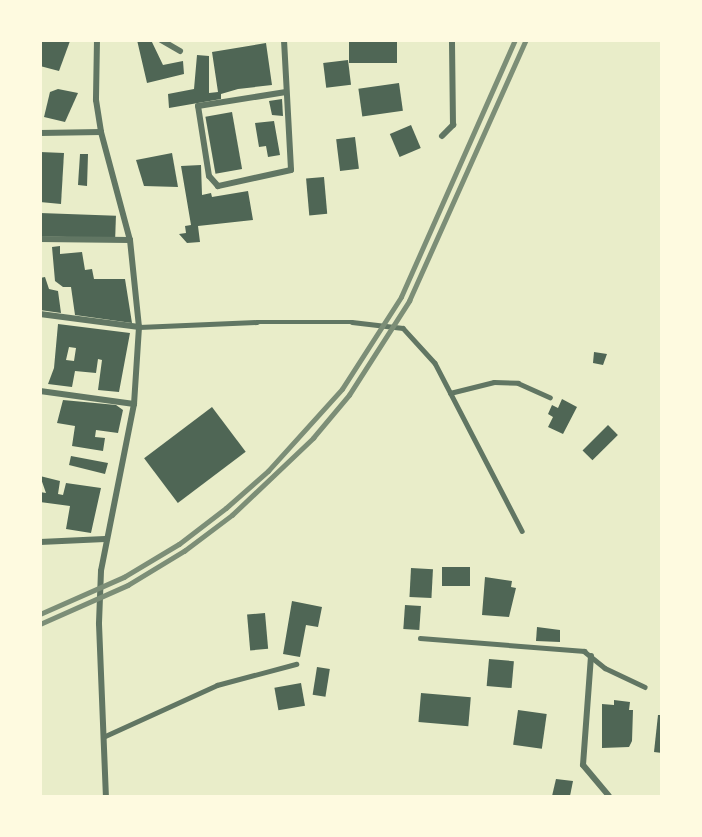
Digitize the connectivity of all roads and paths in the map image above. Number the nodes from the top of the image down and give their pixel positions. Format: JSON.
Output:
{"nodes":[{"id":1,"x":97,"y":40,"type":"edge"},
{"id":2,"x":161,"y":40,"type":"edge"},
{"id":3,"x":284,"y":40,"type":"edge"},
{"id":4,"x":452,"y":40,"type":"edge"},
{"id":5,"x":180,"y":51,"type":"dead end"},
{"id":6,"x":286,"y":92,"type":"junction"},
{"id":7,"x":101,"y":132,"type":"junction"},
{"id":8,"x":40,"y":133,"type":"edge"},
{"id":9,"x":442,"y":136,"type":"dead end"},
{"id":10,"x":40,"y":239,"type":"edge"},
{"id":11,"x":130,"y":240,"type":"junction"},
{"id":12,"x":40,"y":314,"type":"edge"},
{"id":13,"x":139,"y":327,"type":"junction"},
{"id":14,"x":40,"y":391,"type":"edge"},
{"id":15,"x":450,"y":393,"type":"junction"},
{"id":16,"x":550,"y":397,"type":"dead end"},
{"id":17,"x":134,"y":404,"type":"junction"},
{"id":18,"x":522,"y":531,"type":"dead end"},
{"id":19,"x":105,"y":538,"type":"junction"},
{"id":20,"x":40,"y":542,"type":"edge"},
{"id":21,"x":420,"y":638,"type":"dead end"},
{"id":22,"x":591,"y":656,"type":"junction"},
{"id":23,"x":296,"y":664,"type":"dead end"},
{"id":24,"x":645,"y":687,"type":"dead end"},
{"id":25,"x":103,"y":737,"type":"junction"},
{"id":26,"x":106,"y":796,"type":"edge"},
{"id":27,"x":609,"y":796,"type":"edge"}],
"edges":[{"from":1,"to":7,"type":"street"},
{"from":2,"to":5,"type":"street"},
{"from":3,"to":6,"type":"street"},
{"from":4,"to":9,"type":"street"},
{"from":6,"to":6,"type":"street"},
{"from":7,"to":8,"type":"street"},
{"from":7,"to":11,"type":"street"},
{"from":10,"to":11,"type":"street"},
{"from":11,"to":13,"type":"street"},
{"from":12,"to":13,"type":"street"},
{"from":13,"to":15,"type":"lane"},
{"from":13,"to":17,"type":"street"},
{"from":14,"to":17,"type":"street"},
{"from":15,"to":16,"type":"lane"},
{"from":15,"to":18,"type":"lane"},
{"from":17,"to":19,"type":"street"},
{"from":19,"to":20,"type":"street"},
{"from":19,"to":25,"type":"street"},
{"from":21,"to":22,"type":"lane"},
{"from":22,"to":24,"type":"lane"},
{"from":22,"to":27,"type":"street"},
{"from":23,"to":25,"type":"lane"},
{"from":25,"to":26,"type":"street"}]}
